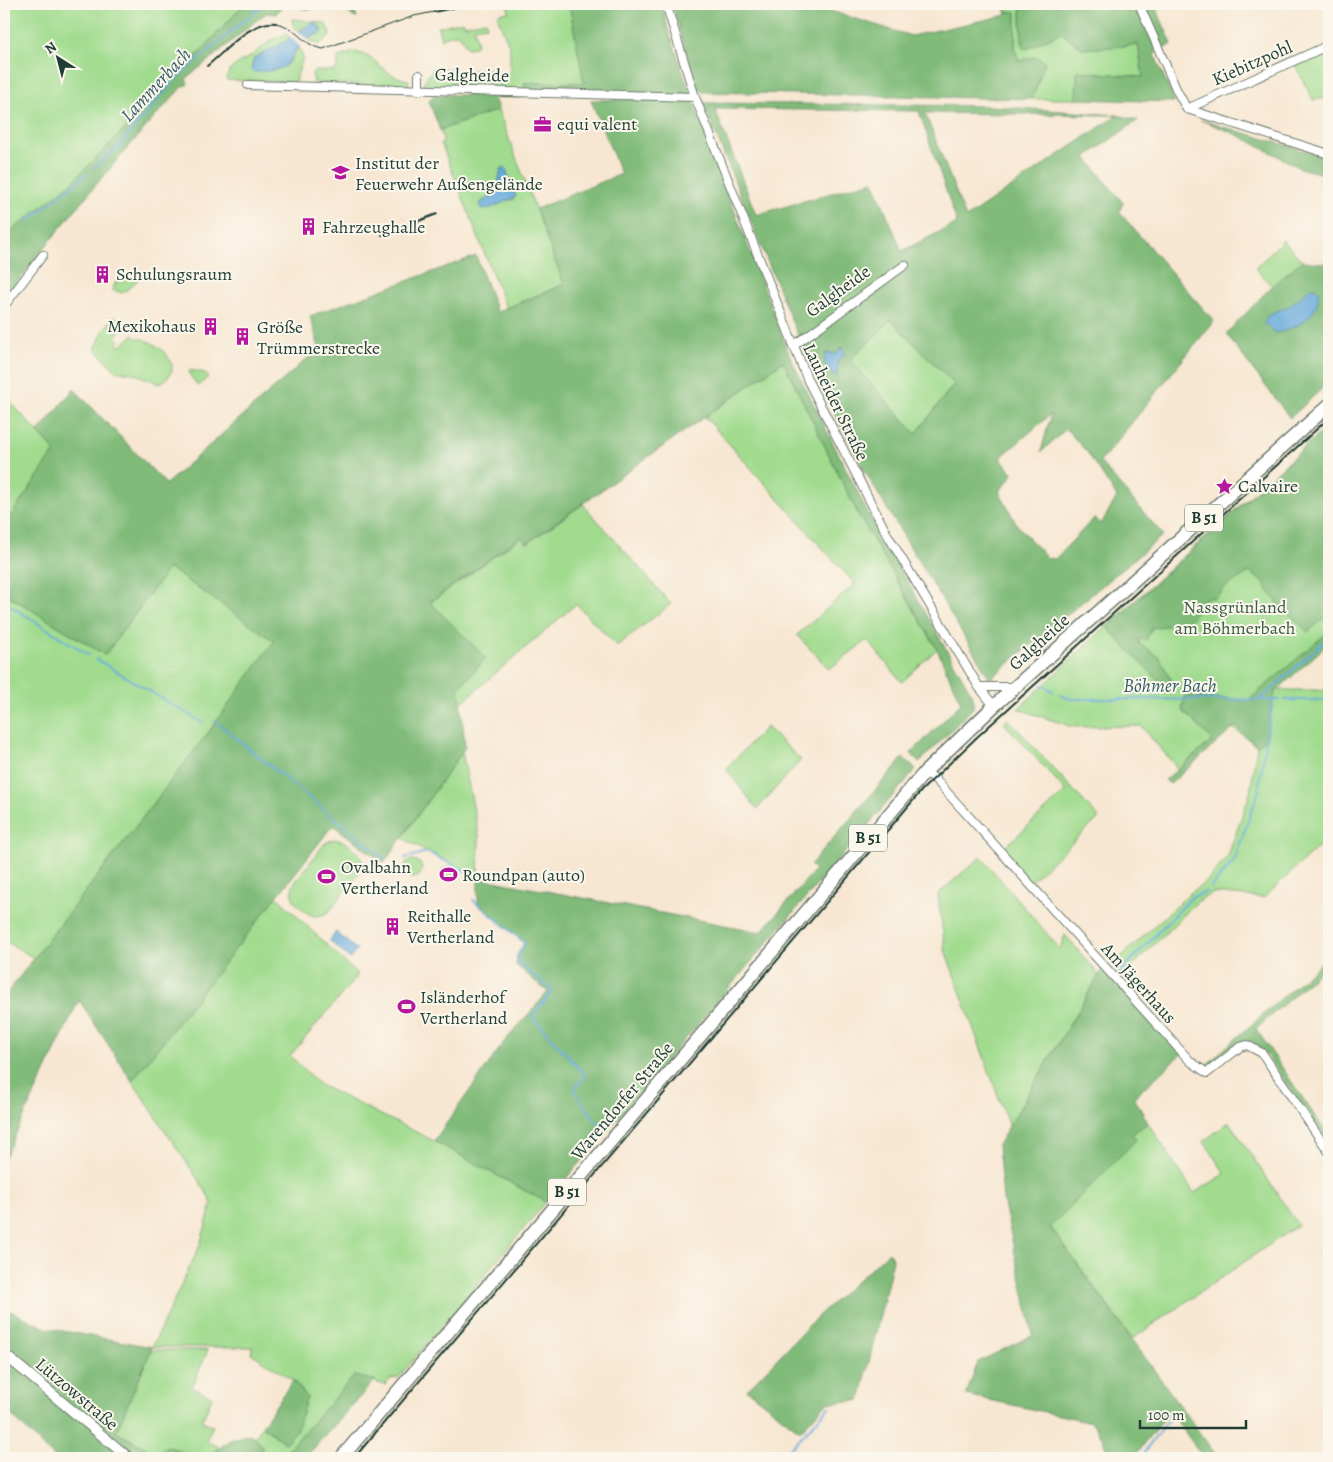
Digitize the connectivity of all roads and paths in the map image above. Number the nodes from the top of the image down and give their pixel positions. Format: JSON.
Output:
{"nodes":[{"id":1,"x":666,"y":4,"type":"edge"},
{"id":2,"x":1139,"y":4,"type":"edge"},
{"id":3,"x":1329,"y":45,"type":"edge"},
{"id":4,"x":419,"y":75,"type":"dead end"},
{"id":5,"x":248,"y":85,"type":"dead end"},
{"id":6,"x":419,"y":91,"type":"junction"},
{"id":7,"x":695,"y":97,"type":"junction"},
{"id":8,"x":1187,"y":109,"type":"junction"},
{"id":9,"x":1329,"y":154,"type":"edge"},
{"id":10,"x":43,"y":255,"type":"dead end"},
{"id":11,"x":905,"y":264,"type":"dead end"},
{"id":12,"x":4,"y":306,"type":"edge"},
{"id":13,"x":792,"y":346,"type":"junction"},
{"id":14,"x":1329,"y":405,"type":"edge"},
{"id":15,"x":979,"y":686,"type":"junction"},
{"id":16,"x":1015,"y":687,"type":"junction"},
{"id":17,"x":994,"y":706,"type":"junction"},
{"id":18,"x":925,"y":772,"type":"junction"},
{"id":19,"x":794,"y":926,"type":"joint"},
{"id":20,"x":1329,"y":1152,"type":"edge"},
{"id":21,"x":4,"y":1354,"type":"edge"},
{"id":22,"x":129,"y":1458,"type":"edge"},
{"id":23,"x":341,"y":1458,"type":"edge"}],
"edges":[{"from":1,"to":7,"type":"street","name":"Lauheider Straße"},
{"from":2,"to":8,"type":"street"},
{"from":3,"to":8,"type":"street","name":"Kiebitzpohl"},
{"from":4,"to":6,"type":"street"},
{"from":5,"to":6,"type":"street","name":"Galgheide"},
{"from":6,"to":7,"type":"street","name":"Galgheide"},
{"from":7,"to":13,"type":"street","name":"Lauheider Straße"},
{"from":8,"to":9,"type":"street"},
{"from":10,"to":12,"type":"street"},
{"from":11,"to":13,"type":"street","name":"Galgheide"},
{"from":13,"to":15,"type":"street","name":"Lauheider Straße"},
{"from":14,"to":16,"type":"main road","name":"Galgheide","number":"B 51"},
{"from":15,"to":16,"type":"street"},
{"from":15,"to":17,"type":"street","name":"Lauheider Straße"},
{"from":16,"to":17,"type":"main road","name":"Galgheide","number":"B 51"},
{"from":17,"to":18,"type":"main road","name":"Galgheide","number":"B 51"},
{"from":18,"to":19,"type":"main road","name":"Galgheide","number":"B 51"},
{"from":18,"to":20,"type":"street","name":"Am Jägerhaus"},
{"from":19,"to":23,"type":"main road","name":"Warendorfer Straße","number":"B 51"},
{"from":21,"to":22,"type":"street","name":"Lützowstraße"}]}
